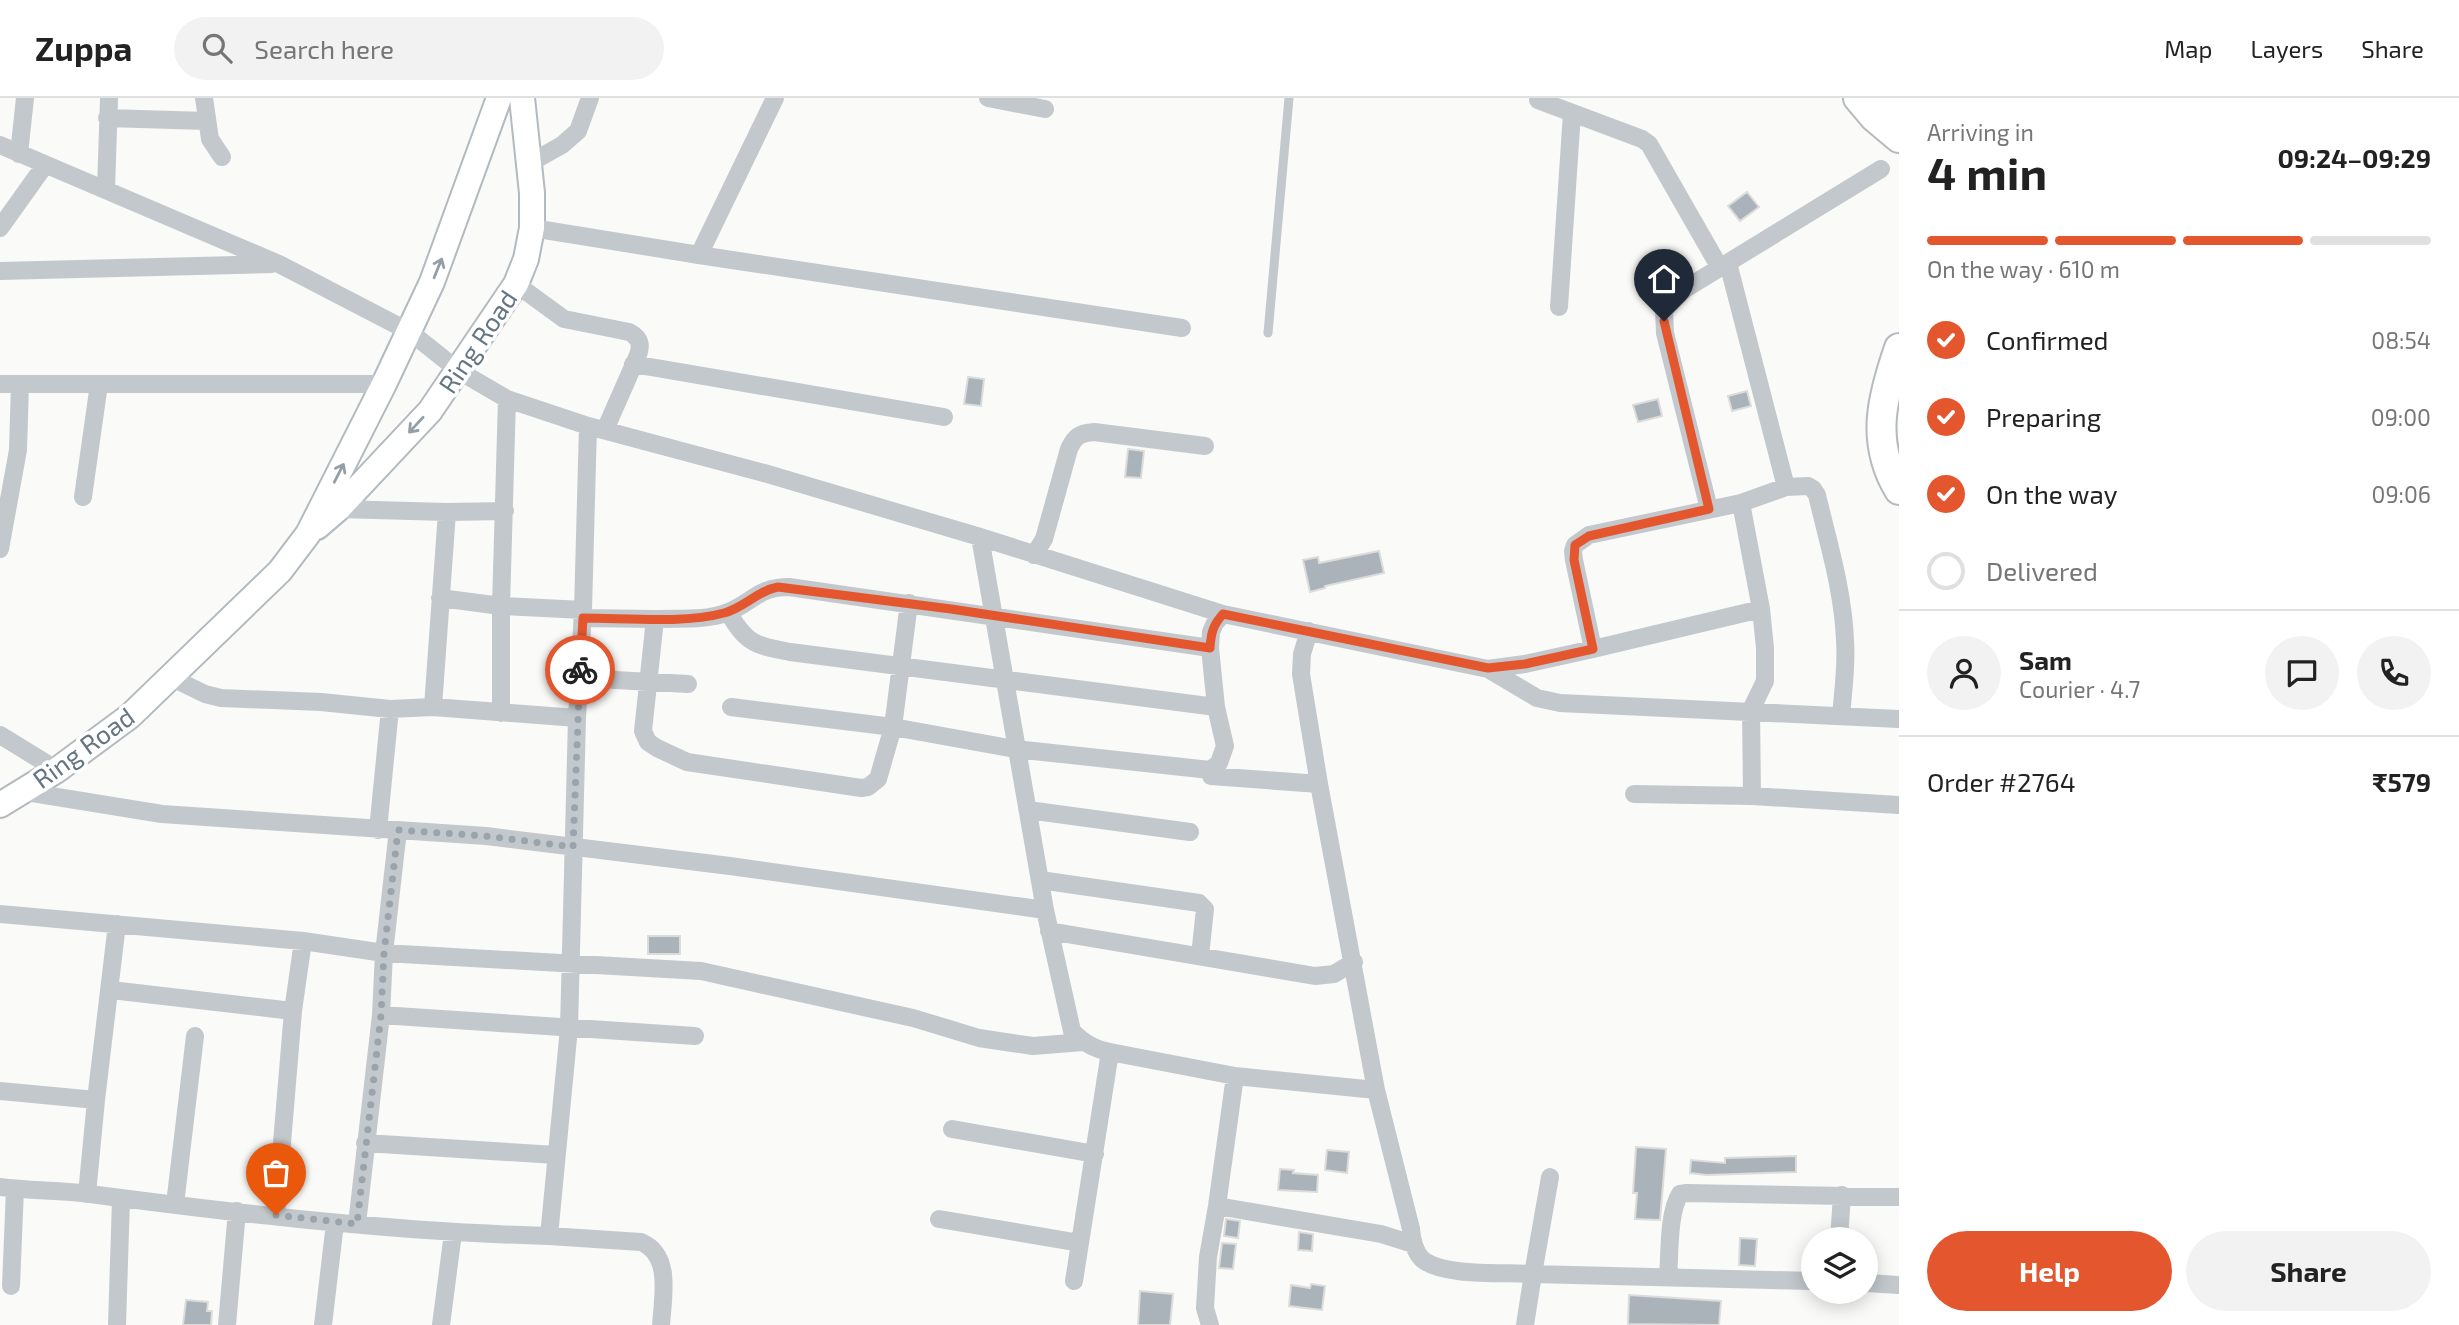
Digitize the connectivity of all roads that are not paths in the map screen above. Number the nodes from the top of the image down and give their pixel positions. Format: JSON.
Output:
{"nodes":[{"id":1,"x":25,"y":98,"type":"edge"},
{"id":2,"x":109,"y":98,"type":"edge"},
{"id":3,"x":204,"y":98,"type":"edge"},
{"id":4,"x":499,"y":98,"type":"edge"},
{"id":5,"x":523,"y":98,"type":"edge"},
{"id":6,"x":590,"y":98,"type":"edge"},
{"id":7,"x":775,"y":98,"type":"edge"},
{"id":8,"x":988,"y":98,"type":"edge"},
{"id":9,"x":1289,"y":98,"type":"edge"},
{"id":10,"x":1858,"y":98,"type":"edge"},
{"id":11,"x":1886,"y":98,"type":"edge"},
{"id":12,"x":1538,"y":100,"type":"dead end"},
{"id":13,"x":1045,"y":109,"type":"dead end"},
{"id":14,"x":1572,"y":113,"type":"junction"},
{"id":15,"x":107,"y":118,"type":"junction"},
{"id":16,"x":206,"y":121,"type":"junction"},
{"id":17,"x":1899,"y":127,"type":"edge"},
{"id":18,"x":1899,"y":138,"type":"edge"},
{"id":19,"x":0,"y":145,"type":"edge"},
{"id":20,"x":19,"y":154,"type":"junction"},
{"id":21,"x":222,"y":157,"type":"dead end"},
{"id":22,"x":530,"y":163,"type":"junction"},
{"id":23,"x":45,"y":165,"type":"junction"},
{"id":24,"x":1881,"y":169,"type":"dead end"},
{"id":25,"x":106,"y":190,"type":"junction"},
{"id":26,"x":0,"y":228,"type":"edge"},
{"id":27,"x":532,"y":228,"type":"junction"},
{"id":28,"x":699,"y":255,"type":"junction"},
{"id":29,"x":279,"y":264,"type":"junction"},
{"id":30,"x":1724,"y":266,"type":"junction"},
{"id":31,"x":0,"y":271,"type":"edge"},
{"id":32,"x":516,"y":284,"type":"junction"},
{"id":33,"x":1559,"y":307,"type":"dead end"},
{"id":34,"x":1182,"y":328,"type":"dead end"},
{"id":35,"x":410,"y":332,"type":"junction"},
{"id":36,"x":1268,"y":333,"type":"dead end"},
{"id":37,"x":1899,"y":348,"type":"edge"},
{"id":38,"x":633,"y":364,"type":"junction"},
{"id":39,"x":459,"y":371,"type":"junction"},
{"id":40,"x":0,"y":383,"type":"edge"},
{"id":41,"x":20,"y":384,"type":"junction"},
{"id":42,"x":99,"y":384,"type":"junction"},
{"id":43,"x":384,"y":384,"type":"junction"},
{"id":44,"x":508,"y":399,"type":"junction"},
{"id":45,"x":944,"y":417,"type":"dead end"},
{"id":46,"x":596,"y":428,"type":"junction"},
{"id":47,"x":1205,"y":446,"type":"dead end"},
{"id":48,"x":1786,"y":487,"type":"junction"},
{"id":49,"x":1899,"y":489,"type":"edge"},
{"id":50,"x":83,"y":497,"type":"dead end"},
{"id":51,"x":1741,"y":503,"type":"junction"},
{"id":52,"x":338,"y":509,"type":"junction"},
{"id":53,"x":1709,"y":509,"type":"junction"},
{"id":54,"x":505,"y":511,"type":"junction"},
{"id":55,"x":447,"y":512,"type":"junction"},
{"id":56,"x":308,"y":534,"type":"junction"},
{"id":57,"x":980,"y":537,"type":"junction"},
{"id":58,"x":0,"y":549,"type":"edge"},
{"id":59,"x":1034,"y":555,"type":"junction"},
{"id":60,"x":440,"y":598,"type":"junction"},
{"id":61,"x":909,"y":603,"type":"junction"},
{"id":62,"x":501,"y":606,"type":"junction"},
{"id":63,"x":1762,"y":609,"type":"junction"},
{"id":64,"x":728,"y":612,"type":"junction"},
{"id":65,"x":583,"y":614,"type":"junction"},
{"id":66,"x":1223,"y":614,"type":"junction"},
{"id":67,"x":994,"y":615,"type":"junction"},
{"id":68,"x":655,"y":619,"type":"junction"},
{"id":69,"x":1309,"y":631,"type":"junction"},
{"id":70,"x":1210,"y":648,"type":"junction"},
{"id":71,"x":1593,"y":649,"type":"junction"},
{"id":72,"x":900,"y":668,"type":"junction"},
{"id":73,"x":1488,"y":668,"type":"junction"},
{"id":74,"x":170,"y":677,"type":"junction"},
{"id":75,"x":579,"y":678,"type":"junction"},
{"id":76,"x":1005,"y":681,"type":"junction"},
{"id":77,"x":649,"y":683,"type":"junction"},
{"id":78,"x":688,"y":684,"type":"dead end"},
{"id":79,"x":433,"y":707,"type":"junction"},
{"id":80,"x":1216,"y":707,"type":"junction"},
{"id":81,"x":731,"y":708,"type":"dead end"},
{"id":82,"x":390,"y":709,"type":"junction"},
{"id":83,"x":1751,"y":710,"type":"junction"},
{"id":84,"x":501,"y":713,"type":"junction"},
{"id":85,"x":1841,"y":716,"type":"junction"},
{"id":86,"x":577,"y":718,"type":"junction"},
{"id":87,"x":1899,"y":719,"type":"edge"},
{"id":88,"x":893,"y":727,"type":"junction"},
{"id":89,"x":0,"y":735,"type":"edge"},
{"id":90,"x":1015,"y":748,"type":"junction"},
{"id":91,"x":57,"y":770,"type":"junction"},
{"id":92,"x":1211,"y":776,"type":"dead end"},
{"id":93,"x":1319,"y":783,"type":"junction"},
{"id":94,"x":20,"y":791,"type":"junction"},
{"id":95,"x":1634,"y":794,"type":"dead end"},
{"id":96,"x":1752,"y":796,"type":"junction"},
{"id":97,"x":0,"y":805,"type":"edge"},
{"id":98,"x":1899,"y":805,"type":"edge"},
{"id":99,"x":1028,"y":810,"type":"junction"},
{"id":100,"x":379,"y":830,"type":"junction"},
{"id":101,"x":398,"y":830,"type":"junction"},
{"id":102,"x":1190,"y":832,"type":"dead end"},
{"id":103,"x":573,"y":847,"type":"junction"},
{"id":104,"x":1040,"y":880,"type":"junction"},
{"id":105,"x":1045,"y":910,"type":"junction"},
{"id":106,"x":1,"y":916,"type":"edge"},
{"id":107,"x":117,"y":924,"type":"junction"},
{"id":108,"x":1049,"y":931,"type":"junction"},
{"id":109,"x":303,"y":941,"type":"junction"},
{"id":110,"x":384,"y":953,"type":"junction"},
{"id":111,"x":1200,"y":957,"type":"junction"},
{"id":112,"x":572,"y":962,"type":"junction"},
{"id":113,"x":1354,"y":962,"type":"junction"},
{"id":114,"x":111,"y":990,"type":"junction"},
{"id":115,"x":293,"y":1011,"type":"junction"},
{"id":116,"x":381,"y":1015,"type":"junction"},
{"id":117,"x":569,"y":1028,"type":"junction"},
{"id":118,"x":195,"y":1036,"type":"dead end"},
{"id":119,"x":695,"y":1036,"type":"dead end"},
{"id":120,"x":1083,"y":1042,"type":"junction"},
{"id":121,"x":1110,"y":1052,"type":"junction"},
{"id":122,"x":1235,"y":1076,"type":"junction"},
{"id":123,"x":1376,"y":1090,"type":"junction"},
{"id":124,"x":0,"y":1091,"type":"edge"},
{"id":125,"x":96,"y":1100,"type":"junction"},
{"id":126,"x":952,"y":1129,"type":"dead end"},
{"id":127,"x":365,"y":1143,"type":"junction"},
{"id":128,"x":1095,"y":1154,"type":"junction"},
{"id":129,"x":556,"y":1155,"type":"junction"},
{"id":130,"x":1550,"y":1177,"type":"dead end"},
{"id":131,"x":8,"y":1188,"type":"edge"},
{"id":132,"x":88,"y":1194,"type":"junction"},
{"id":133,"x":1842,"y":1195,"type":"junction"},
{"id":134,"x":1899,"y":1197,"type":"edge"},
{"id":135,"x":121,"y":1199,"type":"junction"},
{"id":136,"x":175,"y":1205,"type":"junction"},
{"id":137,"x":1217,"y":1206,"type":"junction"},
{"id":138,"x":237,"y":1211,"type":"junction"},
{"id":139,"x":276,"y":1215,"type":"junction"},
{"id":140,"x":939,"y":1219,"type":"dead end"},
{"id":141,"x":335,"y":1223,"type":"junction"},
{"id":142,"x":357,"y":1224,"type":"junction"},
{"id":143,"x":1840,"y":1227,"type":"edge"},
{"id":144,"x":453,"y":1233,"type":"junction"},
{"id":145,"x":550,"y":1236,"type":"junction"},
{"id":146,"x":1080,"y":1243,"type":"junction"},
{"id":147,"x":1413,"y":1244,"type":"junction"},
{"id":148,"x":1533,"y":1274,"type":"junction"},
{"id":149,"x":1668,"y":1277,"type":"junction"},
{"id":150,"x":1074,"y":1281,"type":"dead end"},
{"id":151,"x":1801,"y":1281,"type":"edge"},
{"id":152,"x":1878,"y":1284,"type":"edge"},
{"id":153,"x":1899,"y":1285,"type":"edge"},
{"id":154,"x":10,"y":1286,"type":"dead end"},
{"id":155,"x":117,"y":1325,"type":"edge"},
{"id":156,"x":227,"y":1325,"type":"edge"},
{"id":157,"x":323,"y":1325,"type":"edge"},
{"id":158,"x":441,"y":1325,"type":"edge"},
{"id":159,"x":661,"y":1325,"type":"edge"},
{"id":160,"x":1210,"y":1325,"type":"edge"},
{"id":161,"x":1525,"y":1325,"type":"edge"}],
"edges":[{"from":1,"to":20,"type":"street"},
{"from":2,"to":15,"type":"street"},
{"from":3,"to":16,"type":"street"},
{"from":35,"to":4,"type":"main road","name":"Ring Road","one_way":true},
{"from":5,"to":22,"type":"main road","name":"Ring Road"},
{"from":6,"to":22,"type":"street"},
{"from":7,"to":28,"type":"street"},
{"from":8,"to":13,"type":"street"},
{"from":9,"to":36,"type":"lane"},
{"from":10,"to":18,"type":"main road"},
{"from":11,"to":17,"type":"main road"},
{"from":12,"to":14,"type":"street"},
{"from":14,"to":30,"type":"street"},
{"from":14,"to":33,"type":"street"},
{"from":15,"to":16,"type":"street"},
{"from":15,"to":25,"type":"street"},
{"from":16,"to":21,"type":"street"},
{"from":19,"to":20,"type":"street"},
{"from":20,"to":23,"type":"street"},
{"from":22,"to":27,"type":"main road","name":"Ring Road"},
{"from":23,"to":25,"type":"street"},
{"from":23,"to":26,"type":"street"},
{"from":24,"to":30,"type":"street"},
{"from":25,"to":29,"type":"street"},
{"from":27,"to":28,"type":"street"},
{"from":27,"to":32,"type":"main road","name":"Ring Road"},
{"from":28,"to":34,"type":"street"},
{"from":29,"to":31,"type":"street"},
{"from":29,"to":35,"type":"street"},
{"from":30,"to":48,"type":"street"},
{"from":30,"to":53,"type":"street"},
{"from":32,"to":38,"type":"street"},
{"from":32,"to":39,"type":"main road","name":"Ring Road"},
{"from":35,"to":39,"type":"street"},
{"from":35,"to":43,"type":"main road","name":"Ring Road"},
{"from":37,"to":49,"type":"main road"},
{"from":38,"to":45,"type":"street"},
{"from":38,"to":46,"type":"street"},
{"from":39,"to":44,"type":"street"},
{"from":39,"to":52,"type":"main road","name":"Ring Road","one_way":true},
{"from":40,"to":41,"type":"street"},
{"from":41,"to":42,"type":"street"},
{"from":41,"to":58,"type":"street"},
{"from":42,"to":43,"type":"street"},
{"from":42,"to":50,"type":"street"},
{"from":56,"to":43,"type":"main road","name":"Ring Road","one_way":true},
{"from":44,"to":46,"type":"street"},
{"from":44,"to":54,"type":"street"},
{"from":46,"to":57,"type":"street"},
{"from":46,"to":65,"type":"street"},
{"from":47,"to":59,"type":"street"},
{"from":48,"to":51,"type":"street"},
{"from":48,"to":85,"type":"street"},
{"from":51,"to":53,"type":"street"},
{"from":51,"to":63,"type":"street"},
{"from":52,"to":55,"type":"street"},
{"from":52,"to":56,"type":"main road","name":"Ring Road"},
{"from":53,"to":71,"type":"street"},
{"from":54,"to":55,"type":"street"},
{"from":54,"to":62,"type":"street"},
{"from":55,"to":60,"type":"street"},
{"from":56,"to":74,"type":"main road","name":"Ring Road"},
{"from":57,"to":59,"type":"street"},
{"from":57,"to":67,"type":"street"},
{"from":59,"to":66,"type":"street"},
{"from":60,"to":62,"type":"street"},
{"from":60,"to":79,"type":"street"},
{"from":61,"to":64,"type":"street"},
{"from":61,"to":67,"type":"street"},
{"from":61,"to":72,"type":"street"},
{"from":62,"to":65,"type":"street"},
{"from":62,"to":84,"type":"street"},
{"from":63,"to":71,"type":"street"},
{"from":63,"to":83,"type":"street"},
{"from":64,"to":68,"type":"street"},
{"from":64,"to":72,"type":"street"},
{"from":65,"to":68,"type":"street"},
{"from":65,"to":75,"type":"street"},
{"from":66,"to":69,"type":"street"},
{"from":66,"to":70,"type":"street"},
{"from":67,"to":70,"type":"street"},
{"from":67,"to":76,"type":"street"},
{"from":68,"to":77,"type":"street"},
{"from":69,"to":73,"type":"street"},
{"from":69,"to":93,"type":"street"},
{"from":70,"to":80,"type":"street"},
{"from":71,"to":73,"type":"street"},
{"from":72,"to":76,"type":"street"},
{"from":72,"to":88,"type":"street"},
{"from":73,"to":83,"type":"street"},
{"from":74,"to":82,"type":"street"},
{"from":74,"to":91,"type":"main road","name":"Ring Road"},
{"from":75,"to":77,"type":"street"},
{"from":75,"to":86,"type":"street"},
{"from":76,"to":80,"type":"street"},
{"from":76,"to":90,"type":"street"},
{"from":77,"to":78,"type":"street"},
{"from":77,"to":88,"type":"street"},
{"from":79,"to":82,"type":"street"},
{"from":79,"to":84,"type":"street"},
{"from":80,"to":90,"type":"street"},
{"from":81,"to":88,"type":"street"},
{"from":82,"to":100,"type":"street"},
{"from":83,"to":85,"type":"street"},
{"from":83,"to":96,"type":"street"},
{"from":84,"to":86,"type":"street"},
{"from":85,"to":87,"type":"street"},
{"from":86,"to":103,"type":"street"},
{"from":88,"to":90,"type":"street"},
{"from":89,"to":91,"type":"street"},
{"from":90,"to":99,"type":"street"},
{"from":91,"to":94,"type":"main road","name":"Ring Road"},
{"from":92,"to":93,"type":"street"},
{"from":93,"to":113,"type":"street"},
{"from":94,"to":97,"type":"main road","name":"Ring Road"},
{"from":94,"to":100,"type":"street"},
{"from":95,"to":96,"type":"street"},
{"from":96,"to":98,"type":"street"},
{"from":99,"to":102,"type":"street"},
{"from":99,"to":104,"type":"street"},
{"from":100,"to":101,"type":"street"},
{"from":101,"to":103,"type":"street"},
{"from":101,"to":110,"type":"street"},
{"from":103,"to":105,"type":"street"},
{"from":103,"to":112,"type":"street"},
{"from":104,"to":105,"type":"street"},
{"from":104,"to":111,"type":"street"},
{"from":105,"to":108,"type":"street"},
{"from":106,"to":107,"type":"street"},
{"from":107,"to":109,"type":"street"},
{"from":107,"to":114,"type":"street"},
{"from":108,"to":111,"type":"street"},
{"from":108,"to":120,"type":"street"},
{"from":109,"to":110,"type":"street"},
{"from":109,"to":115,"type":"street"},
{"from":110,"to":112,"type":"street"},
{"from":110,"to":116,"type":"street"},
{"from":111,"to":113,"type":"street"},
{"from":112,"to":117,"type":"street"},
{"from":112,"to":120,"type":"street"},
{"from":113,"to":123,"type":"street"},
{"from":114,"to":115,"type":"street"},
{"from":114,"to":125,"type":"street"},
{"from":115,"to":139,"type":"street"},
{"from":116,"to":117,"type":"street"},
{"from":116,"to":127,"type":"street"},
{"from":117,"to":119,"type":"street"},
{"from":117,"to":129,"type":"street"},
{"from":118,"to":136,"type":"street"},
{"from":120,"to":121,"type":"street"},
{"from":121,"to":122,"type":"street"},
{"from":121,"to":128,"type":"street"},
{"from":122,"to":123,"type":"street"},
{"from":122,"to":137,"type":"street"},
{"from":123,"to":147,"type":"street"},
{"from":124,"to":125,"type":"street"},
{"from":125,"to":132,"type":"street"},
{"from":126,"to":128,"type":"street"},
{"from":127,"to":129,"type":"street"},
{"from":127,"to":142,"type":"street"},
{"from":128,"to":146,"type":"street"},
{"from":129,"to":145,"type":"street"},
{"from":130,"to":148,"type":"street"},
{"from":131,"to":132,"type":"street"},
{"from":131,"to":154,"type":"street"},
{"from":132,"to":135,"type":"street"},
{"from":133,"to":134,"type":"street"},
{"from":133,"to":143,"type":"street"},
{"from":133,"to":149,"type":"street"},
{"from":135,"to":136,"type":"street"},
{"from":135,"to":155,"type":"street"},
{"from":136,"to":138,"type":"street"},
{"from":137,"to":147,"type":"street"},
{"from":137,"to":160,"type":"street"},
{"from":138,"to":139,"type":"street"},
{"from":138,"to":156,"type":"street"},
{"from":139,"to":141,"type":"street"},
{"from":140,"to":146,"type":"street"},
{"from":141,"to":142,"type":"street"},
{"from":141,"to":157,"type":"street"},
{"from":142,"to":144,"type":"street"},
{"from":144,"to":145,"type":"street"},
{"from":144,"to":158,"type":"street"},
{"from":145,"to":159,"type":"street"},
{"from":146,"to":150,"type":"street"},
{"from":147,"to":148,"type":"street"},
{"from":148,"to":149,"type":"street"},
{"from":148,"to":161,"type":"street"},
{"from":149,"to":151,"type":"street"},
{"from":152,"to":153,"type":"street"}]}
